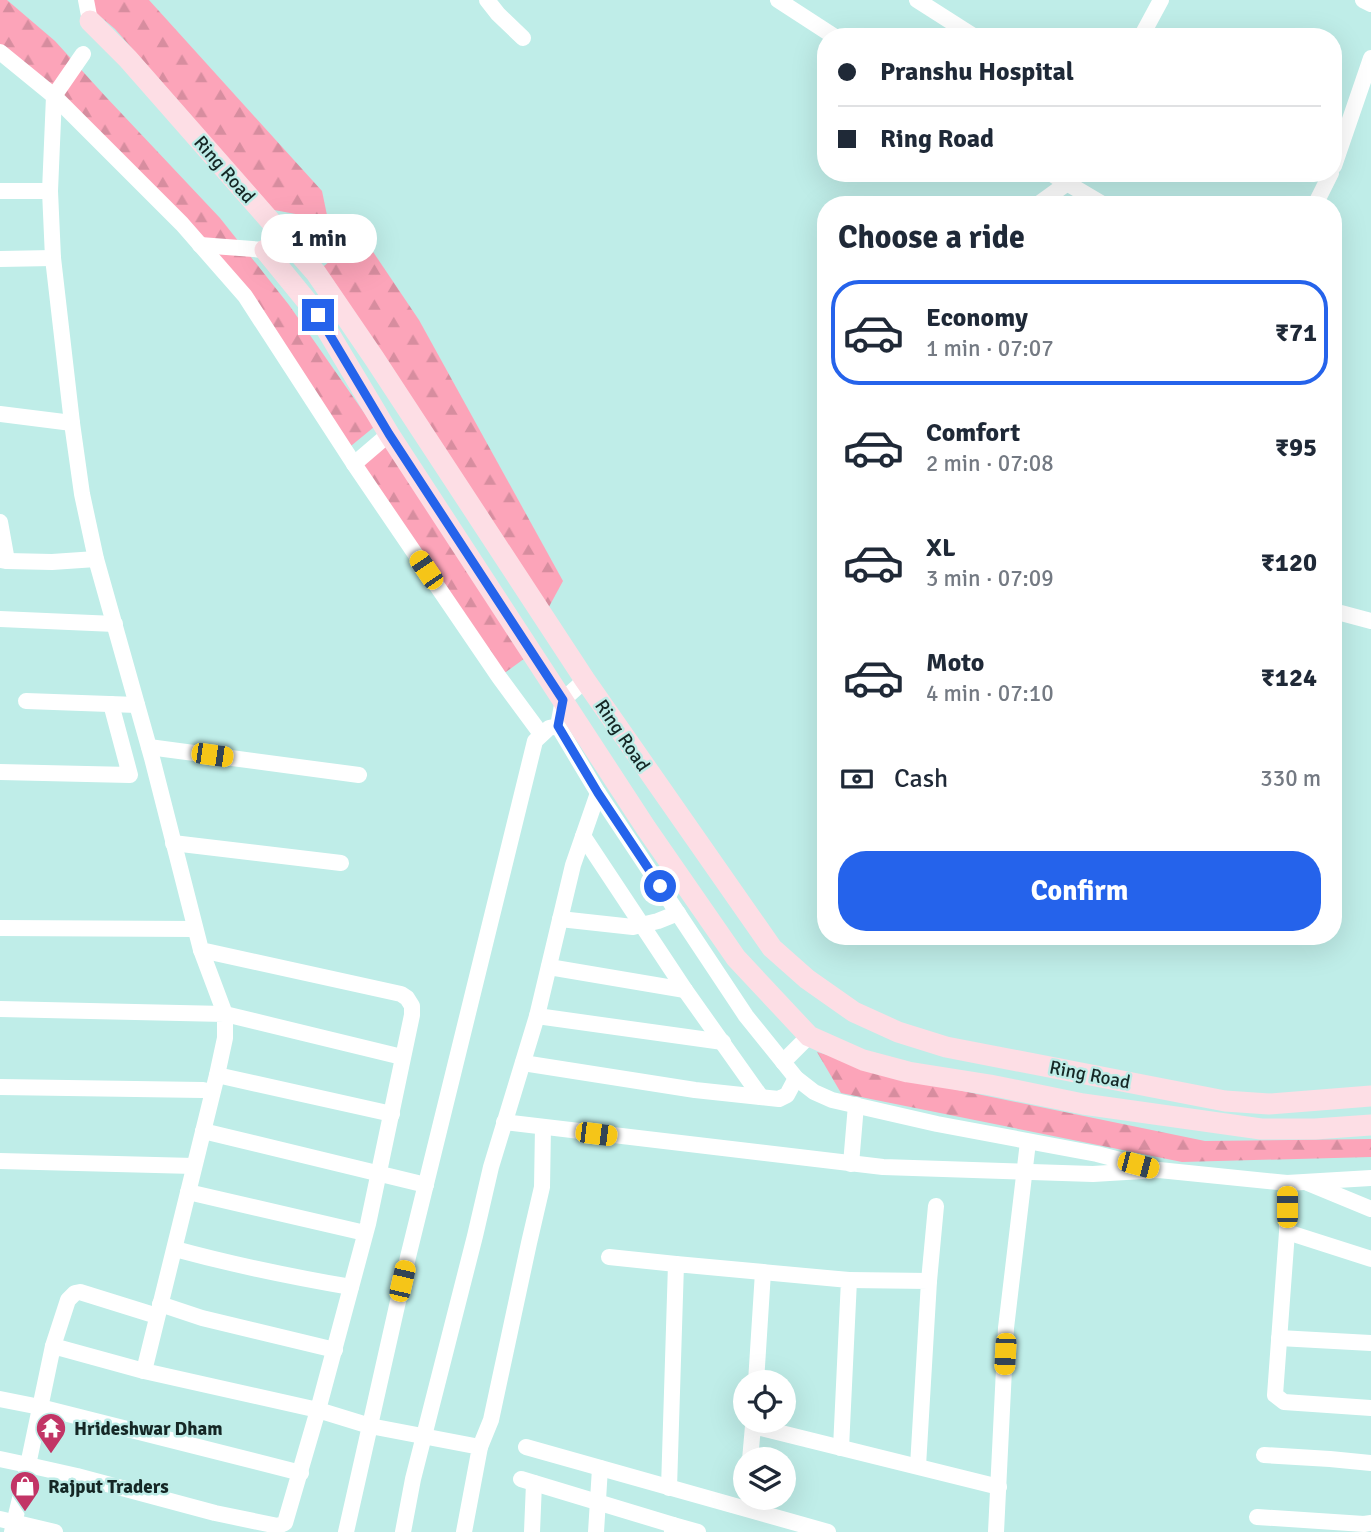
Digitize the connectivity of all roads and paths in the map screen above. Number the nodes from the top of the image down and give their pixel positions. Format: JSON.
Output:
{"nodes":[{"id":1,"x":86,"y":0,"type":"edge"},
{"id":2,"x":487,"y":0,"type":"edge"},
{"id":3,"x":778,"y":0,"type":"edge"},
{"id":4,"x":917,"y":0,"type":"edge"},
{"id":5,"x":1161,"y":0,"type":"edge"},
{"id":6,"x":1363,"y":0,"type":"edge"},
{"id":7,"x":1371,"y":4,"type":"edge"},
{"id":8,"x":90,"y":21,"type":"joint"},
{"id":9,"x":821,"y":28,"type":"edge"},
{"id":10,"x":961,"y":28,"type":"edge"},
{"id":11,"x":1146,"y":28,"type":"edge"},
{"id":12,"x":523,"y":38,"type":"dead end"},
{"id":13,"x":0,"y":52,"type":"edge"},
{"id":14,"x":83,"y":54,"type":"dead end"},
{"id":15,"x":1371,"y":58,"type":"edge"},
{"id":16,"x":54,"y":96,"type":"junction"},
{"id":17,"x":1342,"y":143,"type":"edge"},
{"id":18,"x":1064,"y":182,"type":"edge"},
{"id":19,"x":1074,"y":182,"type":"edge"},
{"id":20,"x":0,"y":191,"type":"edge"},
{"id":21,"x":50,"y":191,"type":"junction"},
{"id":22,"x":1048,"y":196,"type":"edge"},
{"id":23,"x":1092,"y":196,"type":"edge"},
{"id":24,"x":200,"y":245,"type":"junction"},
{"id":25,"x":265,"y":250,"type":"joint"},
{"id":26,"x":53,"y":258,"type":"junction"},
{"id":27,"x":0,"y":260,"type":"edge"},
{"id":28,"x":0,"y":414,"type":"edge"},
{"id":29,"x":72,"y":424,"type":"junction"},
{"id":30,"x":389,"y":434,"type":"junction"},
{"id":31,"x":354,"y":464,"type":"junction"},
{"id":32,"x":0,"y":522,"type":"edge"},
{"id":33,"x":96,"y":559,"type":"junction"},
{"id":34,"x":4,"y":560,"type":"edge"},
{"id":35,"x":1342,"y":613,"type":"dead end"},
{"id":36,"x":0,"y":619,"type":"edge"},
{"id":37,"x":1371,"y":621,"type":"edge"},
{"id":38,"x":115,"y":624,"type":"junction"},
{"id":39,"x":585,"y":680,"type":"junction"},
{"id":40,"x":563,"y":700,"type":"junction"},
{"id":41,"x":26,"y":701,"type":"dead end"},
{"id":42,"x":111,"y":704,"type":"junction"},
{"id":43,"x":137,"y":705,"type":"junction"},
{"id":44,"x":558,"y":726,"type":"junction"},
{"id":45,"x":541,"y":734,"type":"junction"},
{"id":46,"x":149,"y":747,"type":"junction"},
{"id":47,"x":0,"y":772,"type":"edge"},
{"id":48,"x":130,"y":775,"type":"junction"},
{"id":49,"x":359,"y":775,"type":"dead end"},
{"id":50,"x":156,"y":776,"type":"junction"},
{"id":51,"x":598,"y":793,"type":"junction"},
{"id":52,"x":583,"y":836,"type":"junction"},
{"id":53,"x":173,"y":843,"type":"junction"},
{"id":54,"x":341,"y":863,"type":"dead end"},
{"id":55,"x":678,"y":913,"type":"junction"},
{"id":56,"x":560,"y":919,"type":"junction"},
{"id":57,"x":644,"y":926,"type":"junction"},
{"id":58,"x":0,"y":929,"type":"edge"},
{"id":59,"x":195,"y":929,"type":"junction"},
{"id":60,"x":201,"y":950,"type":"junction"},
{"id":61,"x":549,"y":967,"type":"junction"},
{"id":62,"x":685,"y":990,"type":"junction"},
{"id":63,"x":0,"y":1009,"type":"edge"},
{"id":64,"x":225,"y":1014,"type":"junction"},
{"id":65,"x":537,"y":1016,"type":"junction"},
{"id":66,"x":809,"y":1036,"type":"junction"},
{"id":67,"x":723,"y":1042,"type":"junction"},
{"id":68,"x":402,"y":1057,"type":"junction"},
{"id":69,"x":783,"y":1062,"type":"junction"},
{"id":70,"x":523,"y":1063,"type":"junction"},
{"id":71,"x":217,"y":1075,"type":"junction"},
{"id":72,"x":796,"y":1078,"type":"junction"},
{"id":73,"x":0,"y":1087,"type":"edge"},
{"id":74,"x":212,"y":1092,"type":"junction"},
{"id":75,"x":1371,"y":1096,"type":"edge"},
{"id":76,"x":761,"y":1097,"type":"junction"},
{"id":77,"x":856,"y":1105,"type":"junction"},
{"id":78,"x":392,"y":1114,"type":"junction"},
{"id":79,"x":504,"y":1122,"type":"junction"},
{"id":80,"x":1371,"y":1125,"type":"edge"},
{"id":81,"x":543,"y":1127,"type":"junction"},
{"id":82,"x":203,"y":1131,"type":"junction"},
{"id":83,"x":1028,"y":1142,"type":"junction"},
{"id":84,"x":0,"y":1161,"type":"edge"},
{"id":85,"x":851,"y":1164,"type":"junction"},
{"id":86,"x":194,"y":1166,"type":"junction"},
{"id":87,"x":1159,"y":1170,"type":"junction"},
{"id":88,"x":1024,"y":1172,"type":"junction"},
{"id":89,"x":379,"y":1173,"type":"junction"},
{"id":90,"x":1371,"y":1178,"type":"edge"},
{"id":91,"x":1306,"y":1182,"type":"junction"},
{"id":92,"x":1287,"y":1183,"type":"junction"},
{"id":93,"x":426,"y":1185,"type":"junction"},
{"id":94,"x":188,"y":1192,"type":"junction"},
{"id":95,"x":936,"y":1206,"type":"dead end"},
{"id":96,"x":1371,"y":1209,"type":"edge"},
{"id":97,"x":1287,"y":1232,"type":"junction"},
{"id":98,"x":365,"y":1233,"type":"junction"},
{"id":99,"x":175,"y":1249,"type":"junction"},
{"id":100,"x":609,"y":1256,"type":"dead end"},
{"id":101,"x":1371,"y":1259,"type":"edge"},
{"id":102,"x":676,"y":1264,"type":"junction"},
{"id":103,"x":763,"y":1272,"type":"junction"},
{"id":104,"x":849,"y":1280,"type":"junction"},
{"id":105,"x":929,"y":1281,"type":"junction"},
{"id":106,"x":351,"y":1287,"type":"junction"},
{"id":107,"x":158,"y":1310,"type":"junction"},
{"id":108,"x":1279,"y":1338,"type":"junction"},
{"id":109,"x":1371,"y":1343,"type":"edge"},
{"id":110,"x":53,"y":1346,"type":"junction"},
{"id":111,"x":335,"y":1350,"type":"junction"},
{"id":112,"x":757,"y":1370,"type":"edge"},
{"id":113,"x":144,"y":1371,"type":"junction"},
{"id":114,"x":0,"y":1399,"type":"edge"},
{"id":115,"x":40,"y":1407,"type":"junction"},
{"id":116,"x":1371,"y":1408,"type":"edge"},
{"id":117,"x":318,"y":1410,"type":"junction"},
{"id":118,"x":370,"y":1426,"type":"junction"},
{"id":119,"x":788,"y":1433,"type":"edge"},
{"id":120,"x":425,"y":1436,"type":"junction"},
{"id":121,"x":480,"y":1447,"type":"junction"},
{"id":122,"x":526,"y":1447,"type":"dead end"},
{"id":123,"x":841,"y":1448,"type":"junction"},
{"id":124,"x":1264,"y":1455,"type":"dead end"},
{"id":125,"x":0,"y":1458,"type":"edge"},
{"id":126,"x":1371,"y":1464,"type":"edge"},
{"id":127,"x":28,"y":1465,"type":"junction"},
{"id":128,"x":918,"y":1466,"type":"junction"},
{"id":129,"x":600,"y":1468,"type":"junction"},
{"id":130,"x":300,"y":1473,"type":"junction"},
{"id":131,"x":669,"y":1488,"type":"junction"},
{"id":132,"x":999,"y":1488,"type":"junction"},
{"id":133,"x":733,"y":1501,"type":"edge"},
{"id":134,"x":598,"y":1502,"type":"junction"},
{"id":135,"x":764,"y":1510,"type":"edge"},
{"id":136,"x":1257,"y":1517,"type":"dead end"},
{"id":137,"x":1371,"y":1523,"type":"edge"},
{"id":138,"x":9,"y":1524,"type":"edge"},
{"id":139,"x":282,"y":1529,"type":"edge"},
{"id":140,"x":673,"y":1529,"type":"edge"},
{"id":141,"x":55,"y":1532,"type":"edge"},
{"id":142,"x":346,"y":1532,"type":"edge"},
{"id":143,"x":403,"y":1532,"type":"edge"},
{"id":144,"x":464,"y":1532,"type":"edge"},
{"id":145,"x":532,"y":1532,"type":"edge"},
{"id":146,"x":596,"y":1532,"type":"edge"},
{"id":147,"x":698,"y":1532,"type":"edge"},
{"id":148,"x":828,"y":1532,"type":"edge"},
{"id":149,"x":996,"y":1532,"type":"edge"}],
"edges":[{"from":1,"to":8,"type":"street"},
{"from":2,"to":12,"type":"street"},
{"from":3,"to":9,"type":"street"},
{"from":4,"to":10,"type":"street"},
{"from":5,"to":11,"type":"street"},
{"from":6,"to":7,"type":"street"},
{"from":8,"to":39,"type":"main road","name":"Ring Road"},
{"from":13,"to":16,"type":"street"},
{"from":14,"to":16,"type":"street"},
{"from":15,"to":17,"type":"street"},
{"from":16,"to":21,"type":"street"},
{"from":16,"to":24,"type":"street"},
{"from":18,"to":22,"type":"street"},
{"from":19,"to":23,"type":"street"},
{"from":20,"to":21,"type":"street"},
{"from":21,"to":26,"type":"street"},
{"from":24,"to":25,"type":"street"},
{"from":24,"to":31,"type":"street"},
{"from":25,"to":30,"type":"main road","name":"Ring Road"},
{"from":26,"to":27,"type":"street"},
{"from":26,"to":29,"type":"street"},
{"from":28,"to":29,"type":"street"},
{"from":29,"to":33,"type":"street"},
{"from":30,"to":31,"type":"street"},
{"from":30,"to":40,"type":"main road","name":"Ring Road"},
{"from":31,"to":45,"type":"street"},
{"from":32,"to":34,"type":"street"},
{"from":33,"to":34,"type":"street"},
{"from":33,"to":38,"type":"street"},
{"from":35,"to":37,"type":"street"},
{"from":36,"to":38,"type":"street"},
{"from":38,"to":43,"type":"street"},
{"from":39,"to":40,"type":"street"},
{"from":39,"to":75,"type":"main road","name":"Ring Road"},
{"from":40,"to":44,"type":"street"},
{"from":40,"to":66,"type":"main road","name":"Ring Road"},
{"from":41,"to":42,"type":"street"},
{"from":42,"to":43,"type":"street"},
{"from":42,"to":48,"type":"street"},
{"from":43,"to":46,"type":"street"},
{"from":44,"to":45,"type":"street"},
{"from":44,"to":51,"type":"street"},
{"from":45,"to":93,"type":"street"},
{"from":46,"to":49,"type":"street"},
{"from":46,"to":50,"type":"street"},
{"from":47,"to":48,"type":"street"},
{"from":48,"to":50,"type":"street"},
{"from":50,"to":53,"type":"street"},
{"from":51,"to":52,"type":"street"},
{"from":51,"to":55,"type":"street"},
{"from":52,"to":56,"type":"street"},
{"from":52,"to":57,"type":"street"},
{"from":53,"to":54,"type":"street"},
{"from":53,"to":59,"type":"street"},
{"from":55,"to":57,"type":"street"},
{"from":55,"to":69,"type":"street"},
{"from":56,"to":57,"type":"street"},
{"from":56,"to":61,"type":"street"},
{"from":57,"to":62,"type":"street"},
{"from":58,"to":59,"type":"street"},
{"from":59,"to":60,"type":"street"},
{"from":60,"to":64,"type":"street"},
{"from":60,"to":68,"type":"street"},
{"from":61,"to":62,"type":"street"},
{"from":61,"to":65,"type":"street"},
{"from":62,"to":67,"type":"street"},
{"from":63,"to":64,"type":"street"},
{"from":64,"to":68,"type":"street"},
{"from":64,"to":71,"type":"street"},
{"from":65,"to":67,"type":"street"},
{"from":65,"to":70,"type":"street"},
{"from":66,"to":69,"type":"street"},
{"from":66,"to":80,"type":"main road","name":"Ring Road"},
{"from":67,"to":76,"type":"street"},
{"from":68,"to":78,"type":"street"},
{"from":69,"to":72,"type":"street"},
{"from":70,"to":76,"type":"street"},
{"from":70,"to":79,"type":"street"},
{"from":71,"to":74,"type":"street"},
{"from":71,"to":78,"type":"street"},
{"from":72,"to":76,"type":"street"},
{"from":72,"to":77,"type":"street"},
{"from":73,"to":74,"type":"street"},
{"from":74,"to":82,"type":"street"},
{"from":77,"to":83,"type":"street"},
{"from":77,"to":85,"type":"street"},
{"from":78,"to":89,"type":"street"},
{"from":79,"to":81,"type":"street"},
{"from":79,"to":120,"type":"street"},
{"from":81,"to":85,"type":"street"},
{"from":81,"to":121,"type":"street"},
{"from":82,"to":86,"type":"street"},
{"from":82,"to":89,"type":"street"},
{"from":83,"to":87,"type":"street"},
{"from":83,"to":88,"type":"street"},
{"from":84,"to":86,"type":"street"},
{"from":85,"to":88,"type":"street"},
{"from":86,"to":94,"type":"street"},
{"from":87,"to":88,"type":"street"},
{"from":87,"to":92,"type":"street"},
{"from":88,"to":132,"type":"street"},
{"from":89,"to":93,"type":"street"},
{"from":89,"to":98,"type":"street"},
{"from":90,"to":91,"type":"street"},
{"from":91,"to":92,"type":"street"},
{"from":91,"to":96,"type":"street"},
{"from":92,"to":97,"type":"street"},
{"from":93,"to":118,"type":"street"},
{"from":94,"to":98,"type":"street"},
{"from":94,"to":99,"type":"street"},
{"from":95,"to":105,"type":"street"},
{"from":97,"to":101,"type":"street"},
{"from":97,"to":108,"type":"street"},
{"from":98,"to":106,"type":"street"},
{"from":99,"to":106,"type":"street"},
{"from":99,"to":107,"type":"street"},
{"from":100,"to":102,"type":"street"},
{"from":102,"to":103,"type":"street"},
{"from":102,"to":131,"type":"street"},
{"from":103,"to":104,"type":"street"},
{"from":103,"to":112,"type":"street"},
{"from":104,"to":105,"type":"street"},
{"from":104,"to":123,"type":"street"},
{"from":105,"to":128,"type":"street"},
{"from":106,"to":111,"type":"street"},
{"from":107,"to":110,"type":"street"},
{"from":107,"to":111,"type":"street"},
{"from":107,"to":113,"type":"street"},
{"from":108,"to":109,"type":"street"},
{"from":108,"to":116,"type":"street"},
{"from":110,"to":113,"type":"street"},
{"from":110,"to":115,"type":"street"},
{"from":111,"to":117,"type":"street"},
{"from":113,"to":117,"type":"street"},
{"from":114,"to":115,"type":"street"},
{"from":115,"to":127,"type":"street"},
{"from":115,"to":130,"type":"street"},
{"from":117,"to":118,"type":"street"},
{"from":117,"to":130,"type":"street"},
{"from":118,"to":120,"type":"street"},
{"from":118,"to":142,"type":"street"},
{"from":119,"to":123,"type":"street"},
{"from":120,"to":121,"type":"street"},
{"from":120,"to":143,"type":"street"},
{"from":121,"to":144,"type":"street"},
{"from":122,"to":129,"type":"street"},
{"from":123,"to":128,"type":"street"},
{"from":124,"to":126,"type":"street"},
{"from":125,"to":127,"type":"street"},
{"from":127,"to":138,"type":"street"},
{"from":127,"to":139,"type":"street"},
{"from":128,"to":132,"type":"street"},
{"from":129,"to":131,"type":"street"},
{"from":129,"to":134,"type":"street"},
{"from":130,"to":139,"type":"street"},
{"from":131,"to":133,"type":"street"},
{"from":132,"to":149,"type":"street"},
{"from":134,"to":140,"type":"street"},
{"from":134,"to":145,"type":"street"},
{"from":134,"to":146,"type":"street"},
{"from":135,"to":148,"type":"street"},
{"from":136,"to":137,"type":"street"},
{"from":138,"to":141,"type":"street"},
{"from":140,"to":147,"type":"street"}]}
